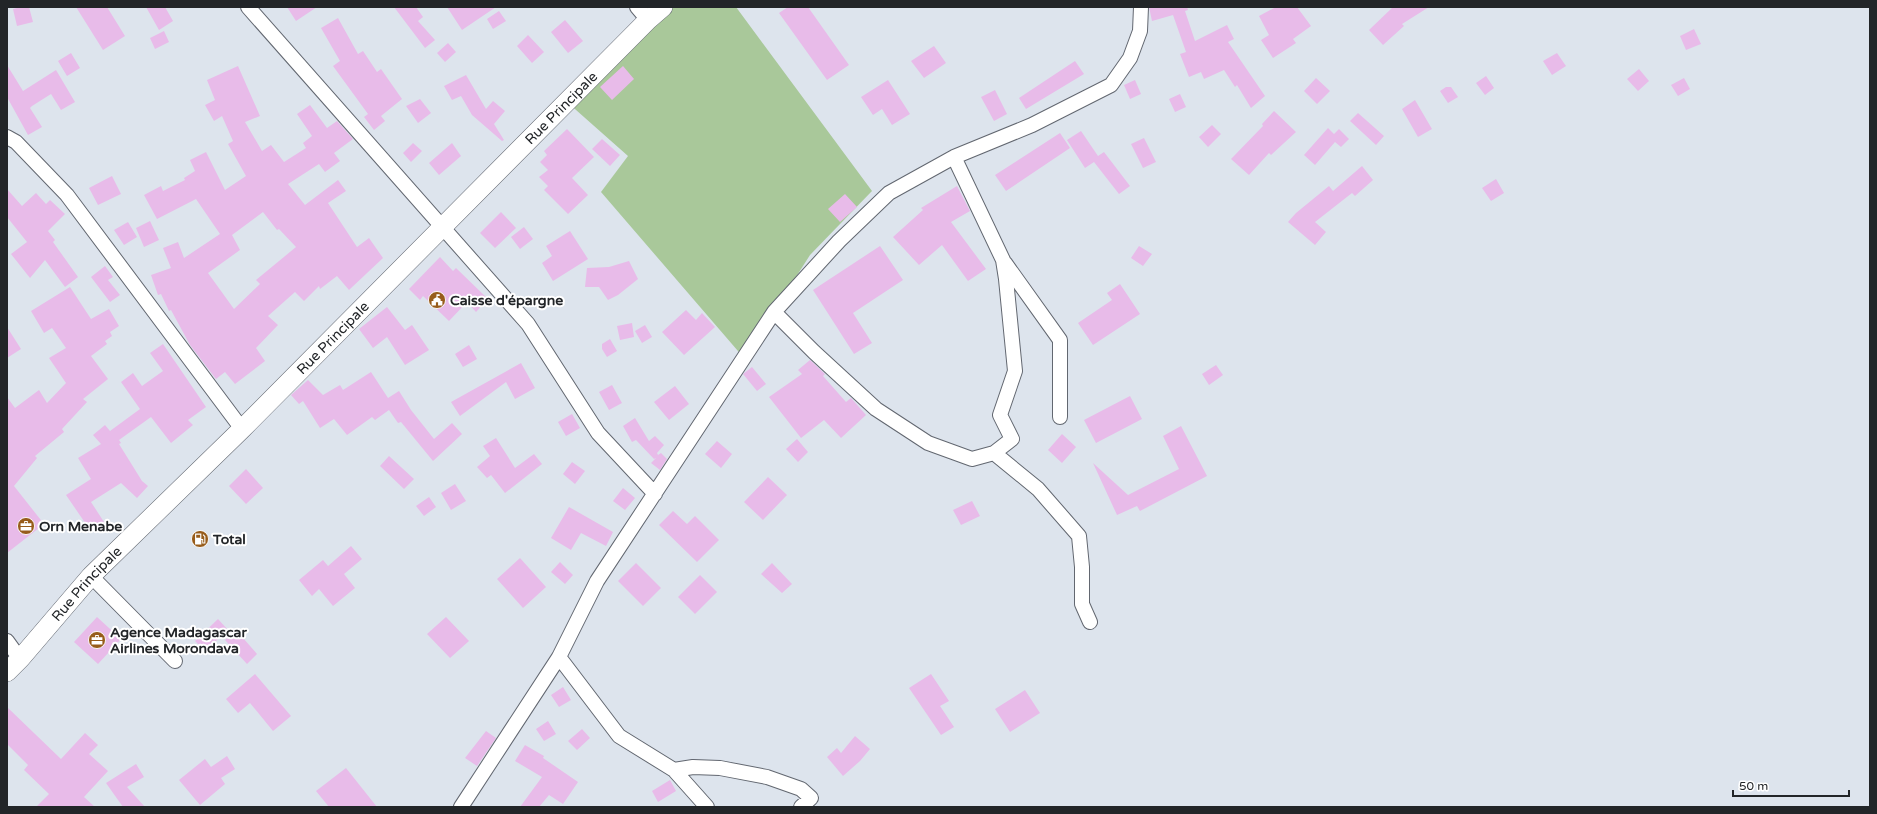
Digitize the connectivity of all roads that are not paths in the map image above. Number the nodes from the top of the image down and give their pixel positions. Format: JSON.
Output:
{"nodes":[{"id":1,"x":248,"y":7,"type":"edge"},
{"id":2,"x":663,"y":7,"type":"edge"},
{"id":3,"x":1141,"y":7,"type":"edge"},
{"id":4,"x":642,"y":13,"type":"edge"},
{"id":5,"x":7,"y":137,"type":"edge"},
{"id":6,"x":954,"y":157,"type":"junction"},
{"id":7,"x":443,"y":228,"type":"junction"},
{"id":8,"x":1003,"y":260,"type":"junction"},
{"id":9,"x":774,"y":312,"type":"junction"},
{"id":10,"x":1060,"y":417,"type":"dead end"},
{"id":11,"x":242,"y":429,"type":"junction"},
{"id":12,"x":994,"y":453,"type":"junction"},
{"id":13,"x":655,"y":494,"type":"junction"},
{"id":14,"x":91,"y":576,"type":"junction"},
{"id":15,"x":1090,"y":622,"type":"dead end"},
{"id":16,"x":7,"y":641,"type":"edge"},
{"id":17,"x":559,"y":657,"type":"junction"},
{"id":18,"x":175,"y":661,"type":"dead end"},
{"id":19,"x":13,"y":665,"type":"edge"},
{"id":20,"x":674,"y":770,"type":"junction"},
{"id":21,"x":460,"y":807,"type":"edge"},
{"id":22,"x":707,"y":807,"type":"edge"},
{"id":23,"x":801,"y":807,"type":"edge"}],
"edges":[{"from":1,"to":7,"type":"street"},
{"from":2,"to":4,"type":"main road","name":"Rue Principale"},
{"from":3,"to":6,"type":"street"},
{"from":4,"to":7,"type":"main road","name":"Rue Principale"},
{"from":5,"to":11,"type":"street"},
{"from":6,"to":8,"type":"street"},
{"from":6,"to":9,"type":"street"},
{"from":7,"to":11,"type":"main road","name":"Rue Principale"},
{"from":7,"to":13,"type":"street"},
{"from":8,"to":10,"type":"street"},
{"from":8,"to":12,"type":"street"},
{"from":9,"to":12,"type":"street"},
{"from":9,"to":13,"type":"street"},
{"from":11,"to":14,"type":"main road","name":"Rue Principale"},
{"from":12,"to":15,"type":"street"},
{"from":13,"to":17,"type":"street"},
{"from":14,"to":18,"type":"street"},
{"from":14,"to":19,"type":"main road","name":"Rue Principale"},
{"from":16,"to":19,"type":"street"},
{"from":17,"to":20,"type":"street"},
{"from":17,"to":21,"type":"street"},
{"from":20,"to":22,"type":"street"},
{"from":20,"to":23,"type":"street"}]}
